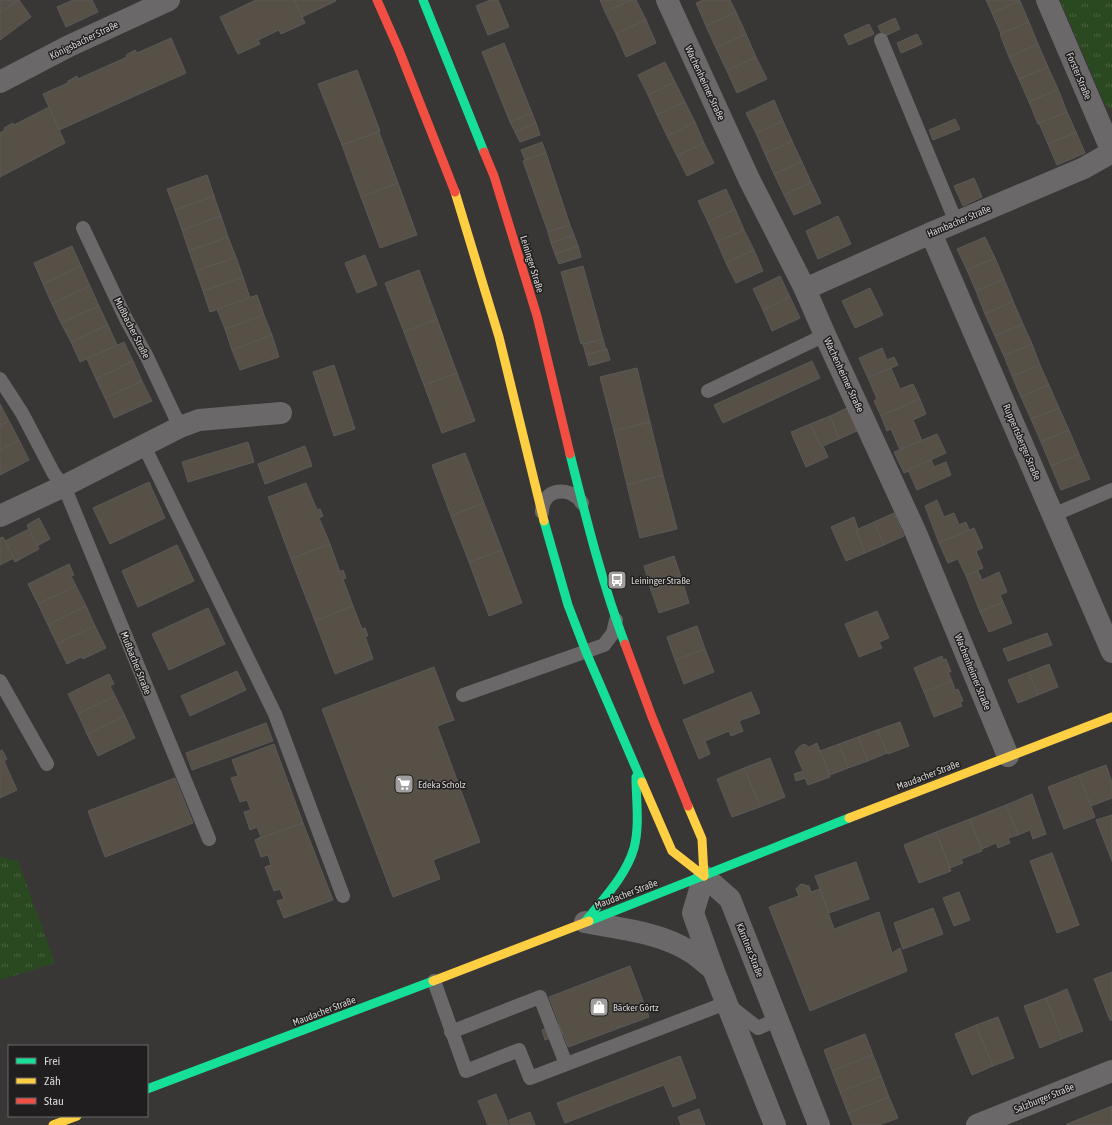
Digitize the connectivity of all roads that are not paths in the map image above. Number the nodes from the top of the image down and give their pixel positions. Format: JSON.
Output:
{"nodes":[{"id":1,"x":169,"y":0,"type":"edge"},
{"id":2,"x":377,"y":0,"type":"edge"},
{"id":3,"x":423,"y":0,"type":"edge"},
{"id":4,"x":667,"y":0,"type":"edge"},
{"id":5,"x":1047,"y":0,"type":"edge"},
{"id":6,"x":881,"y":40,"type":"dead end"},
{"id":7,"x":0,"y":82,"type":"edge"},
{"id":8,"x":1112,"y":152,"type":"edge"},
{"id":9,"x":956,"y":222,"type":"junction"},
{"id":10,"x":83,"y":228,"type":"dead end"},
{"id":11,"x":932,"y":233,"type":"junction"},
{"id":12,"x":805,"y":289,"type":"junction"},
{"id":13,"x":825,"y":335,"type":"junction"},
{"id":14,"x":0,"y":379,"type":"edge"},
{"id":15,"x":708,"y":391,"type":"dead end"},
{"id":16,"x":281,"y":413,"type":"dead end"},
{"id":17,"x":180,"y":427,"type":"junction"},
{"id":18,"x":144,"y":446,"type":"junction"},
{"id":19,"x":64,"y":486,"type":"junction"},
{"id":20,"x":1112,"y":490,"type":"edge"},
{"id":21,"x":582,"y":503,"type":"junction"},
{"id":22,"x":542,"y":515,"type":"junction"},
{"id":23,"x":1053,"y":515,"type":"junction"},
{"id":24,"x":0,"y":516,"type":"edge"},
{"id":25,"x":616,"y":620,"type":"junction"},
{"id":26,"x":586,"y":652,"type":"junction"},
{"id":27,"x":1112,"y":652,"type":"edge"},
{"id":28,"x":0,"y":681,"type":"edge"},
{"id":29,"x":463,"y":694,"type":"dead end"},
{"id":30,"x":1112,"y":717,"type":"edge"},
{"id":31,"x":1008,"y":756,"type":"junction"},
{"id":32,"x":47,"y":764,"type":"dead end"},
{"id":33,"x":636,"y":770,"type":"junction"},
{"id":34,"x":209,"y":839,"type":"dead end"},
{"id":35,"x":704,"y":876,"type":"junction"},
{"id":36,"x":343,"y":896,"type":"dead end"},
{"id":37,"x":585,"y":922,"type":"junction"},
{"id":38,"x":713,"y":969,"type":"junction"},
{"id":39,"x":434,"y":981,"type":"junction"},
{"id":40,"x":726,"y":1003,"type":"junction"},
{"id":41,"x":778,"y":1020,"type":"junction"},
{"id":42,"x":451,"y":1032,"type":"junction"},
{"id":43,"x":566,"y":1064,"type":"junction"},
{"id":44,"x":1112,"y":1071,"type":"edge"},
{"id":45,"x":148,"y":1089,"type":"edge"},
{"id":46,"x":74,"y":1117,"type":"edge"},
{"id":47,"x":53,"y":1125,"type":"edge"},
{"id":48,"x":775,"y":1125,"type":"edge"},
{"id":49,"x":819,"y":1125,"type":"edge"},
{"id":50,"x":977,"y":1125,"type":"edge"}],
"edges":[{"from":1,"to":7,"type":"street","name":"Königsbacher Straße"},
{"from":2,"to":22,"type":"street"},
{"from":3,"to":21,"type":"street","name":"Leininger Straße"},
{"from":4,"to":12,"type":"street","name":"Wachenheimer Straße"},
{"from":5,"to":8,"type":"street","name":"Forster Straße"},
{"from":6,"to":9,"type":"lane"},
{"from":8,"to":9,"type":"street","name":"Hambacher Straße"},
{"from":9,"to":11,"type":"street","name":"Hambacher Straße"},
{"from":10,"to":17,"type":"lane","name":"Mußbacher Straße"},
{"from":11,"to":12,"type":"street","name":"Hambacher Straße"},
{"from":11,"to":23,"type":"street","name":"Ruppertsberger Straße"},
{"from":12,"to":13,"type":"street","name":"Wachenheimer Straße"},
{"from":13,"to":15,"type":"lane"},
{"from":13,"to":31,"type":"street","name":"Wachenheimer Straße"},
{"from":14,"to":19,"type":"lane","name":"Mußbacher Straße"},
{"from":16,"to":17,"type":"street"},
{"from":17,"to":18,"type":"street"},
{"from":18,"to":19,"type":"street"},
{"from":18,"to":36,"type":"lane"},
{"from":19,"to":24,"type":"street"},
{"from":19,"to":34,"type":"lane","name":"Mußbacher Straße"},
{"from":20,"to":23,"type":"lane"},
{"from":21,"to":22,"type":"lane"},
{"from":21,"to":25,"type":"street","name":"Leininger Straße"},
{"from":22,"to":26,"type":"street"},
{"from":23,"to":27,"type":"street","name":"Ruppertsberger Straße"},
{"from":25,"to":26,"type":"lane"},
{"from":25,"to":35,"type":"street","name":"Leininger Straße"},
{"from":26,"to":29,"type":"lane"},
{"from":26,"to":33,"type":"street"},
{"from":28,"to":32,"type":"lane"},
{"from":30,"to":31,"type":"street","name":"Maudacher Straße"},
{"from":31,"to":35,"type":"street","name":"Maudacher Straße"},
{"from":33,"to":35,"type":"street"},
{"from":33,"to":37,"type":"street"},
{"from":35,"to":37,"type":"street","name":"Maudacher Straße"},
{"from":35,"to":38,"type":"street"},
{"from":35,"to":41,"type":"street","name":"Kärntner Straße"},
{"from":37,"to":38,"type":"street"},
{"from":37,"to":39,"type":"street","name":"Maudacher Straße"},
{"from":38,"to":40,"type":"street"},
{"from":39,"to":42,"type":"lane"},
{"from":39,"to":45,"type":"street","name":"Maudacher Straße"},
{"from":40,"to":41,"type":"lane"},
{"from":40,"to":43,"type":"lane"},
{"from":40,"to":48,"type":"street"},
{"from":41,"to":49,"type":"street","name":"Kärntner Straße"},
{"from":42,"to":43,"type":"lane"},
{"from":42,"to":43,"type":"lane"},
{"from":44,"to":50,"type":"street","name":"Salzburger Straße"},
{"from":46,"to":47,"type":"street"}]}
